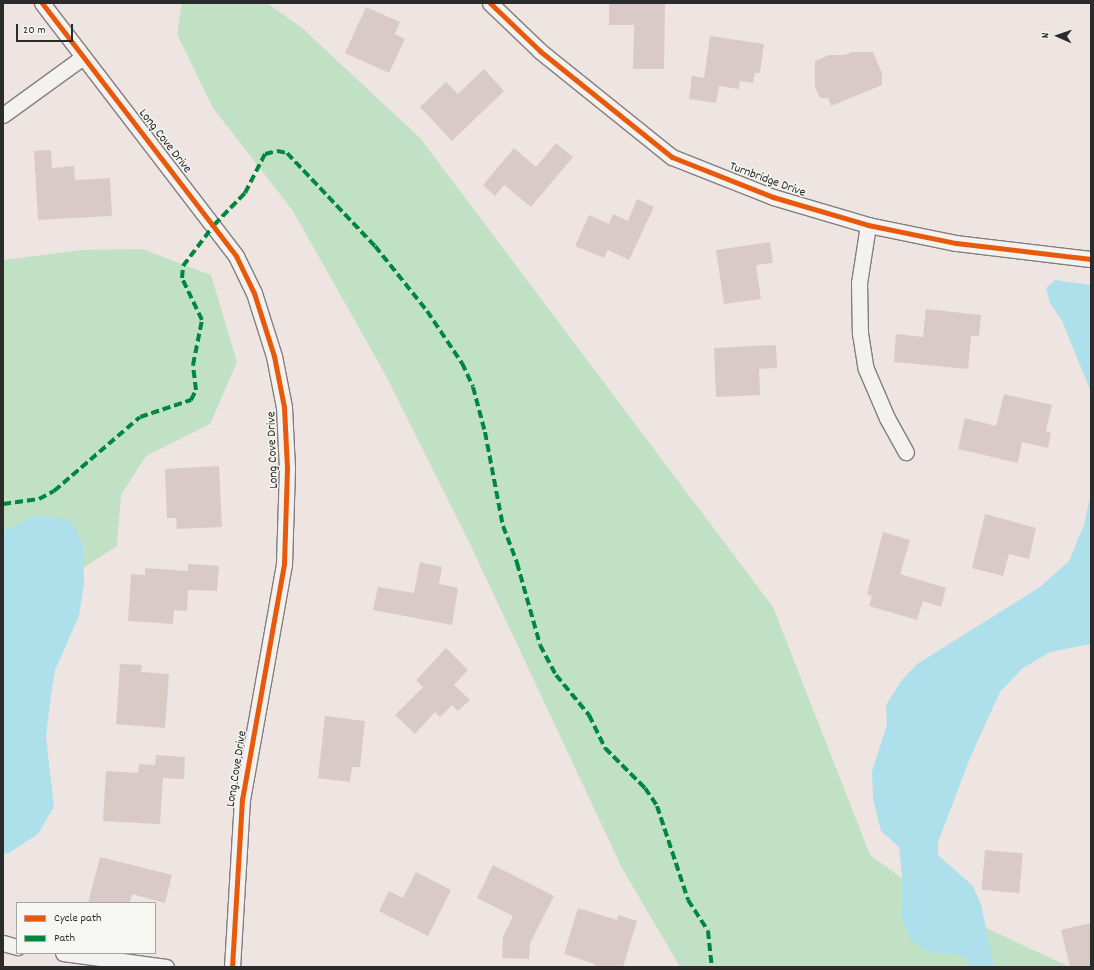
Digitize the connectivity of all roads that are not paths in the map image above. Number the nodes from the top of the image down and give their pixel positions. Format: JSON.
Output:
{"nodes":[{"id":1,"x":42,"y":3,"type":"edge"},
{"id":2,"x":490,"y":3,"type":"edge"},
{"id":3,"x":83,"y":57,"type":"junction"},
{"id":4,"x":3,"y":115,"type":"edge"},
{"id":5,"x":868,"y":225,"type":"junction"},
{"id":6,"x":1091,"y":259,"type":"edge"},
{"id":7,"x":906,"y":452,"type":"dead end"},
{"id":8,"x":3,"y":943,"type":"edge"},
{"id":9,"x":16,"y":947,"type":"edge"},
{"id":10,"x":70,"y":954,"type":"edge"},
{"id":11,"x":166,"y":967,"type":"edge"},
{"id":12,"x":232,"y":967,"type":"edge"}],
"edges":[{"from":1,"to":3,"type":"street","name":"Long Cove Drive"},
{"from":2,"to":5,"type":"street","name":"Turnbridge Drive"},
{"from":3,"to":4,"type":"street"},
{"from":3,"to":12,"type":"street","name":"Long Cove Drive"},
{"from":5,"to":6,"type":"street","name":"Turnbridge Drive"},
{"from":5,"to":7,"type":"street"},
{"from":8,"to":9,"type":"street"},
{"from":10,"to":11,"type":"street"}]}
